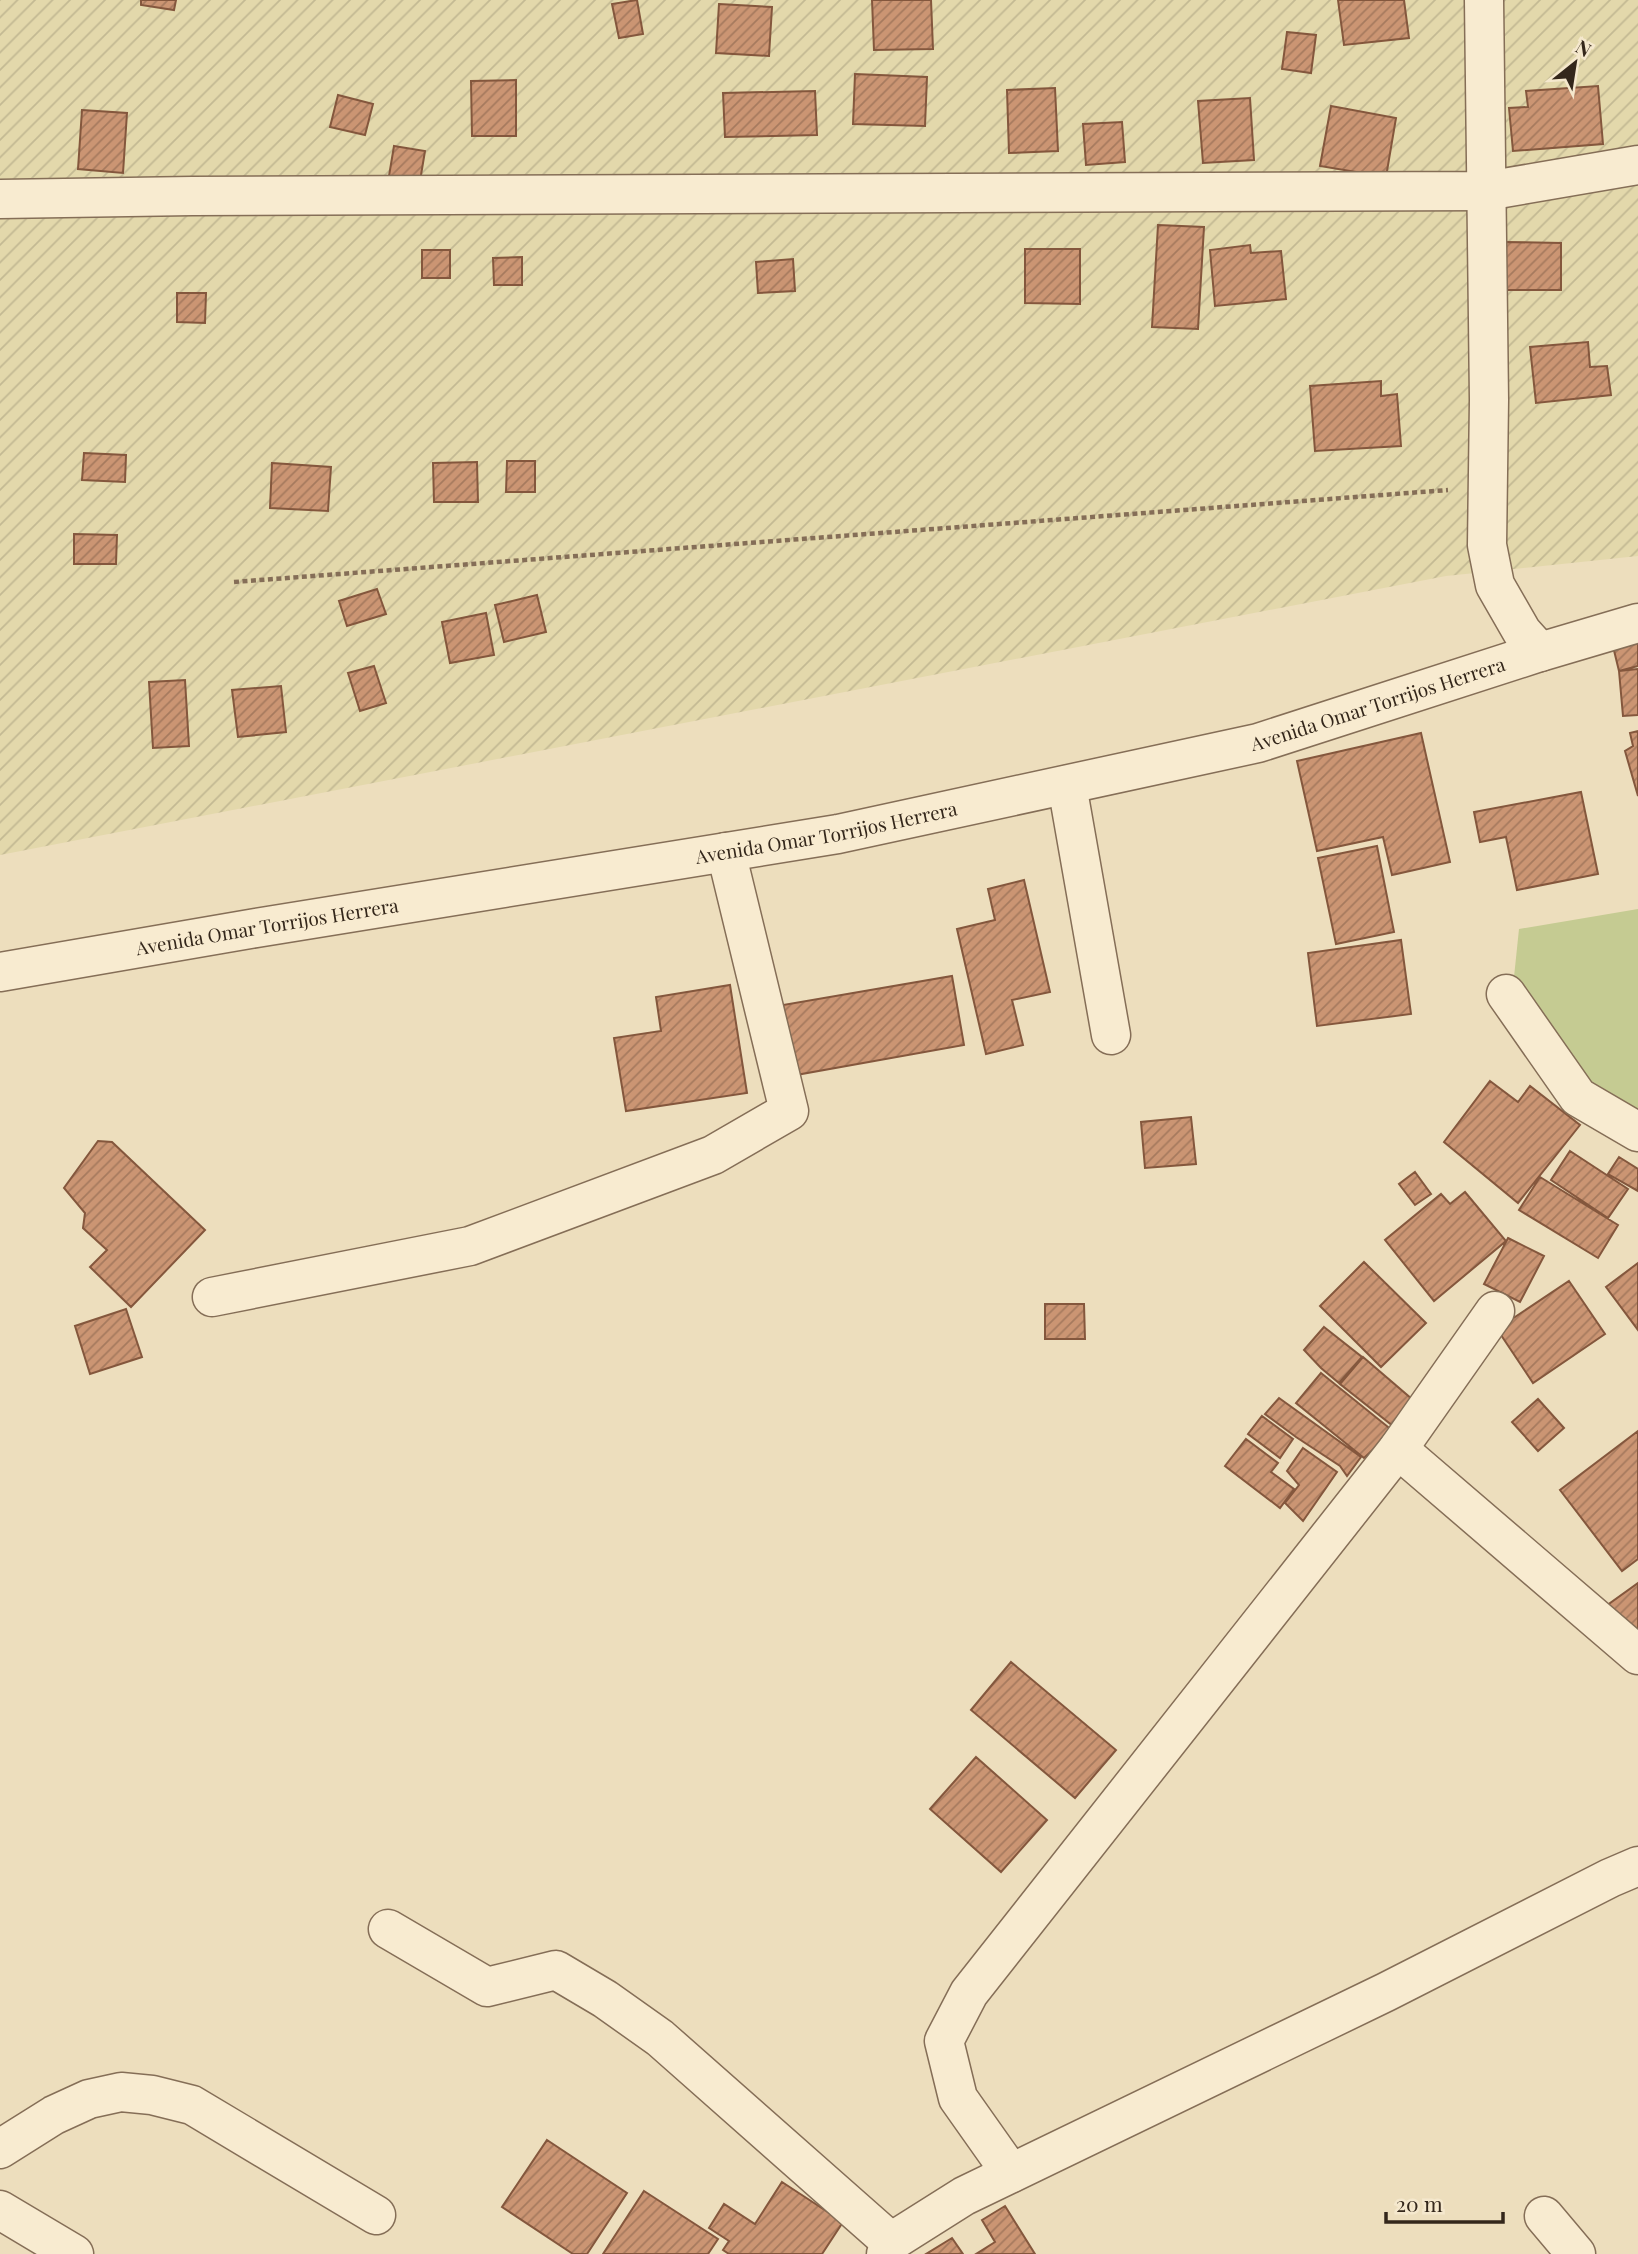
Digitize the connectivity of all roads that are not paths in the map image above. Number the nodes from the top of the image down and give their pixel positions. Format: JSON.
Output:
{"nodes":[{"id":1,"x":1484,"y":0,"type":"edge"},
{"id":2,"x":1638,"y":165,"type":"edge"},
{"id":3,"x":1486,"y":191,"type":"junction"},
{"id":4,"x":0,"y":199,"type":"edge"},
{"id":5,"x":1638,"y":622,"type":"edge"},
{"id":6,"x":1540,"y":652,"type":"junction"},
{"id":7,"x":1067,"y":785,"type":"junction"},
{"id":8,"x":726,"y":852,"type":"junction"},
{"id":9,"x":0,"y":972,"type":"edge"},
{"id":10,"x":1506,"y":994,"type":"dead end"},
{"id":11,"x":1111,"y":1035,"type":"dead end"},
{"id":12,"x":1638,"y":1132,"type":"edge"},
{"id":13,"x":212,"y":1297,"type":"dead end"},
{"id":14,"x":1495,"y":1311,"type":"dead end"},
{"id":15,"x":1398,"y":1449,"type":"junction"},
{"id":16,"x":1638,"y":1656,"type":"edge"},
{"id":17,"x":1638,"y":1866,"type":"edge"},
{"id":18,"x":388,"y":1929,"type":"dead end"},
{"id":19,"x":0,"y":2149,"type":"edge"},
{"id":20,"x":1011,"y":2173,"type":"junction"},
{"id":21,"x":0,"y":2210,"type":"edge"},
{"id":22,"x":376,"y":2215,"type":"dead end"},
{"id":23,"x":1544,"y":2216,"type":"dead end"},
{"id":24,"x":888,"y":2248,"type":"edge"},
{"id":25,"x":74,"y":2254,"type":"edge"},
{"id":26,"x":1576,"y":2254,"type":"edge"}],
"edges":[{"from":1,"to":3,"type":"street"},
{"from":2,"to":3,"type":"street"},
{"from":3,"to":4,"type":"street"},
{"from":3,"to":6,"type":"street"},
{"from":5,"to":6,"type":"street","name":"Avenida Omar Torrijos Herrera"},
{"from":6,"to":7,"type":"street","name":"Avenida Omar Torrijos Herrera"},
{"from":7,"to":8,"type":"street","name":"Avenida Omar Torrijos Herrera"},
{"from":7,"to":11,"type":"street"},
{"from":8,"to":9,"type":"street","name":"Avenida Omar Torrijos Herrera"},
{"from":8,"to":13,"type":"street"},
{"from":10,"to":12,"type":"street"},
{"from":14,"to":15,"type":"street"},
{"from":15,"to":16,"type":"street"},
{"from":15,"to":20,"type":"street"},
{"from":17,"to":20,"type":"street"},
{"from":18,"to":24,"type":"street"},
{"from":19,"to":22,"type":"street"},
{"from":20,"to":24,"type":"street"},
{"from":21,"to":25,"type":"street"},
{"from":23,"to":26,"type":"street"}]}
